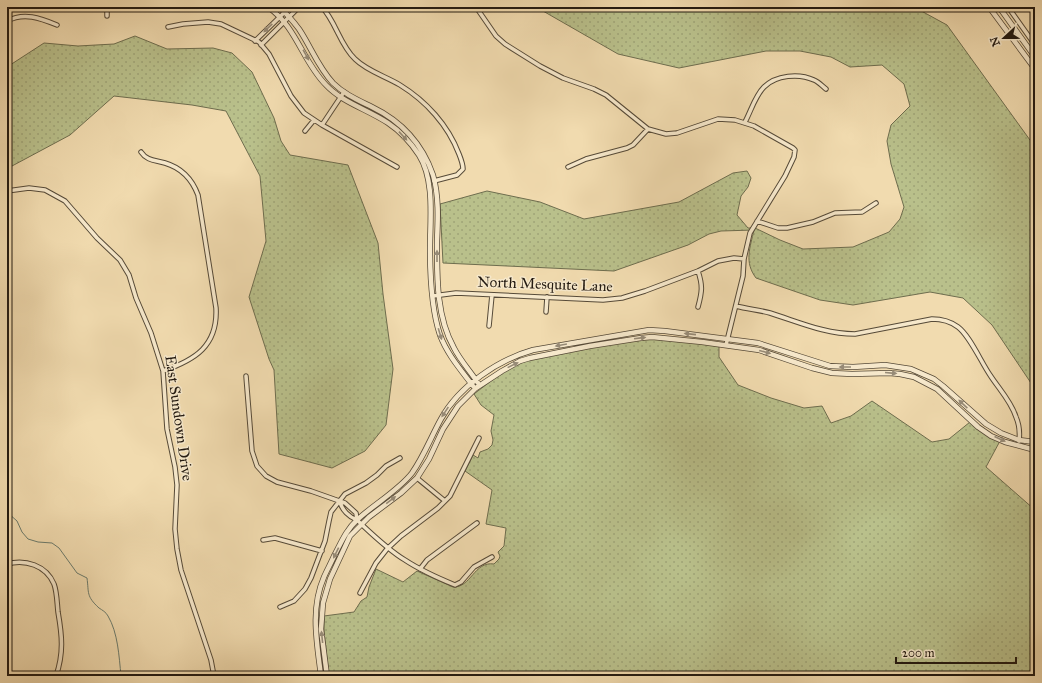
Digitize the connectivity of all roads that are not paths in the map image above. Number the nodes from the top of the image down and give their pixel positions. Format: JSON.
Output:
{"nodes":[{"id":1,"x":107,"y":7,"type":"edge"},
{"id":2,"x":268,"y":7,"type":"edge"},
{"id":3,"x":278,"y":7,"type":"edge"},
{"id":4,"x":290,"y":7,"type":"edge"},
{"id":5,"x":299,"y":7,"type":"edge"},
{"id":6,"x":322,"y":7,"type":"edge"},
{"id":7,"x":476,"y":7,"type":"edge"},
{"id":8,"x":989,"y":7,"type":"edge"},
{"id":9,"x":999,"y":7,"type":"edge"},
{"id":10,"x":1008,"y":7,"type":"edge"},
{"id":11,"x":284,"y":13,"type":"junction"},
{"id":12,"x":107,"y":16,"type":"dead end"},
{"id":13,"x":280,"y":17,"type":"junction"},
{"id":14,"x":288,"y":17,"type":"junction"},
{"id":15,"x":7,"y":21,"type":"edge"},
{"id":16,"x":285,"y":22,"type":"junction"},
{"id":17,"x":57,"y":25,"type":"dead end"},
{"id":18,"x":168,"y":27,"type":"dead end"},
{"id":19,"x":255,"y":41,"type":"junction"},
{"id":20,"x":261,"y":45,"type":"junction"},
{"id":21,"x":1035,"y":45,"type":"edge"},
{"id":22,"x":1035,"y":57,"type":"edge"},
{"id":23,"x":1035,"y":69,"type":"edge"},
{"id":24,"x":826,"y":89,"type":"dead end"},
{"id":25,"x":344,"y":92,"type":"junction"},
{"id":26,"x":341,"y":97,"type":"junction"},
{"id":27,"x":314,"y":120,"type":"junction"},
{"id":28,"x":745,"y":122,"type":"junction"},
{"id":29,"x":322,"y":125,"type":"junction"},
{"id":30,"x":648,"y":129,"type":"junction"},
{"id":31,"x":305,"y":131,"type":"dead end"},
{"id":32,"x":141,"y":152,"type":"dead end"},
{"id":33,"x":397,"y":167,"type":"dead end"},
{"id":34,"x":568,"y":167,"type":"dead end"},
{"id":35,"x":434,"y":181,"type":"junction"},
{"id":36,"x":428,"y":183,"type":"junction"},
{"id":37,"x":7,"y":191,"type":"edge"},
{"id":38,"x":876,"y":203,"type":"dead end"},
{"id":39,"x":7,"y":217,"type":"edge"},
{"id":40,"x":756,"y":221,"type":"junction"},
{"id":41,"x":7,"y":248,"type":"edge"},
{"id":42,"x":744,"y":259,"type":"junction"},
{"id":43,"x":698,"y":271,"type":"junction"},
{"id":44,"x":439,"y":295,"type":"junction"},
{"id":45,"x":492,"y":295,"type":"junction"},
{"id":46,"x":433,"y":296,"type":"junction"},
{"id":47,"x":546,"y":297,"type":"junction"},
{"id":48,"x":736,"y":306,"type":"junction"},
{"id":49,"x":698,"y":307,"type":"dead end"},
{"id":50,"x":546,"y":312,"type":"dead end"},
{"id":51,"x":489,"y":326,"type":"dead end"},
{"id":52,"x":728,"y":339,"type":"junction"},
{"id":53,"x":726,"y":345,"type":"junction"},
{"id":54,"x":163,"y":371,"type":"junction"},
{"id":55,"x":246,"y":376,"type":"dead end"},
{"id":56,"x":476,"y":380,"type":"junction"},
{"id":57,"x":472,"y":384,"type":"junction"},
{"id":58,"x":478,"y":387,"type":"junction"},
{"id":59,"x":478,"y":438,"type":"dead end"},
{"id":60,"x":1019,"y":440,"type":"junction"},
{"id":61,"x":1035,"y":442,"type":"edge"},
{"id":62,"x":1017,"y":445,"type":"junction"},
{"id":63,"x":1035,"y":450,"type":"edge"},
{"id":64,"x":400,"y":458,"type":"dead end"},
{"id":65,"x":417,"y":478,"type":"junction"},
{"id":66,"x":340,"y":502,"type":"junction"},
{"id":67,"x":445,"y":502,"type":"junction"},
{"id":68,"x":351,"y":508,"type":"junction"},
{"id":69,"x":347,"y":513,"type":"junction"},
{"id":70,"x":357,"y":520,"type":"junction"},
{"id":71,"x":477,"y":523,"type":"dead end"},
{"id":72,"x":361,"y":524,"type":"junction"},
{"id":73,"x":263,"y":540,"type":"dead end"},
{"id":74,"x":388,"y":548,"type":"junction"},
{"id":75,"x":322,"y":551,"type":"junction"},
{"id":76,"x":492,"y":557,"type":"dead end"},
{"id":77,"x":7,"y":564,"type":"edge"},
{"id":78,"x":420,"y":568,"type":"junction"},
{"id":79,"x":360,"y":593,"type":"dead end"},
{"id":80,"x":280,"y":607,"type":"dead end"},
{"id":81,"x":56,"y":674,"type":"edge"},
{"id":82,"x":67,"y":676,"type":"edge"},
{"id":83,"x":214,"y":676,"type":"edge"},
{"id":84,"x":321,"y":676,"type":"edge"},
{"id":85,"x":327,"y":676,"type":"edge"}],
"edges":[{"from":1,"to":12,"type":"street"},
{"from":2,"to":13,"type":"street"},
{"from":3,"to":11,"type":"street"},
{"from":4,"to":11,"type":"street"},
{"from":5,"to":14,"type":"street"},
{"from":6,"to":35,"type":"street"},
{"from":7,"to":30,"type":"street"},
{"from":8,"to":23,"type":"street"},
{"from":9,"to":22,"type":"street"},
{"from":10,"to":21,"type":"street"},
{"from":11,"to":13,"type":"street"},
{"from":11,"to":14,"type":"street"},
{"from":13,"to":16,"type":"street"},
{"from":13,"to":19,"type":"street","one_way":true},
{"from":14,"to":16,"type":"street"},
{"from":14,"to":25,"type":"street"},
{"from":15,"to":17,"type":"street"},
{"from":16,"to":20,"type":"street"},
{"from":16,"to":26,"type":"street","one_way":true},
{"from":18,"to":19,"type":"street"},
{"from":19,"to":20,"type":"street"},
{"from":20,"to":27,"type":"street"},
{"from":24,"to":28,"type":"street"},
{"from":25,"to":26,"type":"street"},
{"from":25,"to":35,"type":"street"},
{"from":26,"to":29,"type":"street"},
{"from":26,"to":36,"type":"street","one_way":true},
{"from":27,"to":29,"type":"street"},
{"from":27,"to":31,"type":"street"},
{"from":28,"to":30,"type":"street"},
{"from":28,"to":40,"type":"street"},
{"from":29,"to":33,"type":"street"},
{"from":30,"to":34,"type":"street"},
{"from":32,"to":54,"type":"street"},
{"from":35,"to":36,"type":"street"},
{"from":44,"to":35,"type":"street","one_way":true},
{"from":36,"to":46,"type":"street"},
{"from":37,"to":54,"type":"street","name":"East Sundown Drive"},
{"from":38,"to":40,"type":"street"},
{"from":39,"to":41,"type":"street"},
{"from":40,"to":42,"type":"street"},
{"from":42,"to":43,"type":"street","name":"North Mesquite Lane"},
{"from":42,"to":48,"type":"street"},
{"from":43,"to":47,"type":"street","name":"North Mesquite Lane"},
{"from":43,"to":49,"type":"street"},
{"from":44,"to":45,"type":"street","name":"North Mesquite Lane"},
{"from":44,"to":46,"type":"street","name":"North Mesquite Lane"},
{"from":44,"to":56,"type":"street"},
{"from":45,"to":47,"type":"street","name":"North Mesquite Lane"},
{"from":45,"to":51,"type":"street"},
{"from":46,"to":57,"type":"street","one_way":true},
{"from":47,"to":50,"type":"street"},
{"from":48,"to":52,"type":"street"},
{"from":48,"to":60,"type":"street"},
{"from":52,"to":53,"type":"street"},
{"from":52,"to":56,"type":"street","one_way":true},
{"from":60,"to":52,"type":"street","one_way":true},
{"from":58,"to":53,"type":"street","one_way":true},
{"from":53,"to":62,"type":"street","one_way":true},
{"from":54,"to":83,"type":"street","name":"East Sundown Drive"},
{"from":55,"to":66,"type":"street"},
{"from":56,"to":57,"type":"street"},
{"from":56,"to":58,"type":"street"},
{"from":57,"to":58,"type":"street"},
{"from":57,"to":70,"type":"street","one_way":true},
{"from":58,"to":65,"type":"street"},
{"from":59,"to":67,"type":"street"},
{"from":60,"to":61,"type":"street"},
{"from":60,"to":62,"type":"street"},
{"from":62,"to":63,"type":"street"},
{"from":64,"to":66,"type":"street"},
{"from":65,"to":67,"type":"street"},
{"from":72,"to":65,"type":"street","one_way":true},
{"from":66,"to":68,"type":"street"},
{"from":66,"to":69,"type":"street"},
{"from":66,"to":75,"type":"street"},
{"from":67,"to":74,"type":"street"},
{"from":68,"to":69,"type":"street"},
{"from":68,"to":70,"type":"street"},
{"from":69,"to":70,"type":"street"},
{"from":70,"to":72,"type":"street"},
{"from":70,"to":84,"type":"street","one_way":true},
{"from":71,"to":78,"type":"street"},
{"from":72,"to":74,"type":"street"},
{"from":85,"to":72,"type":"street","one_way":true},
{"from":73,"to":75,"type":"street"},
{"from":74,"to":78,"type":"street"},
{"from":74,"to":79,"type":"street"},
{"from":75,"to":80,"type":"street"},
{"from":76,"to":78,"type":"street"},
{"from":77,"to":81,"type":"street"},
{"from":81,"to":82,"type":"street"}]}
